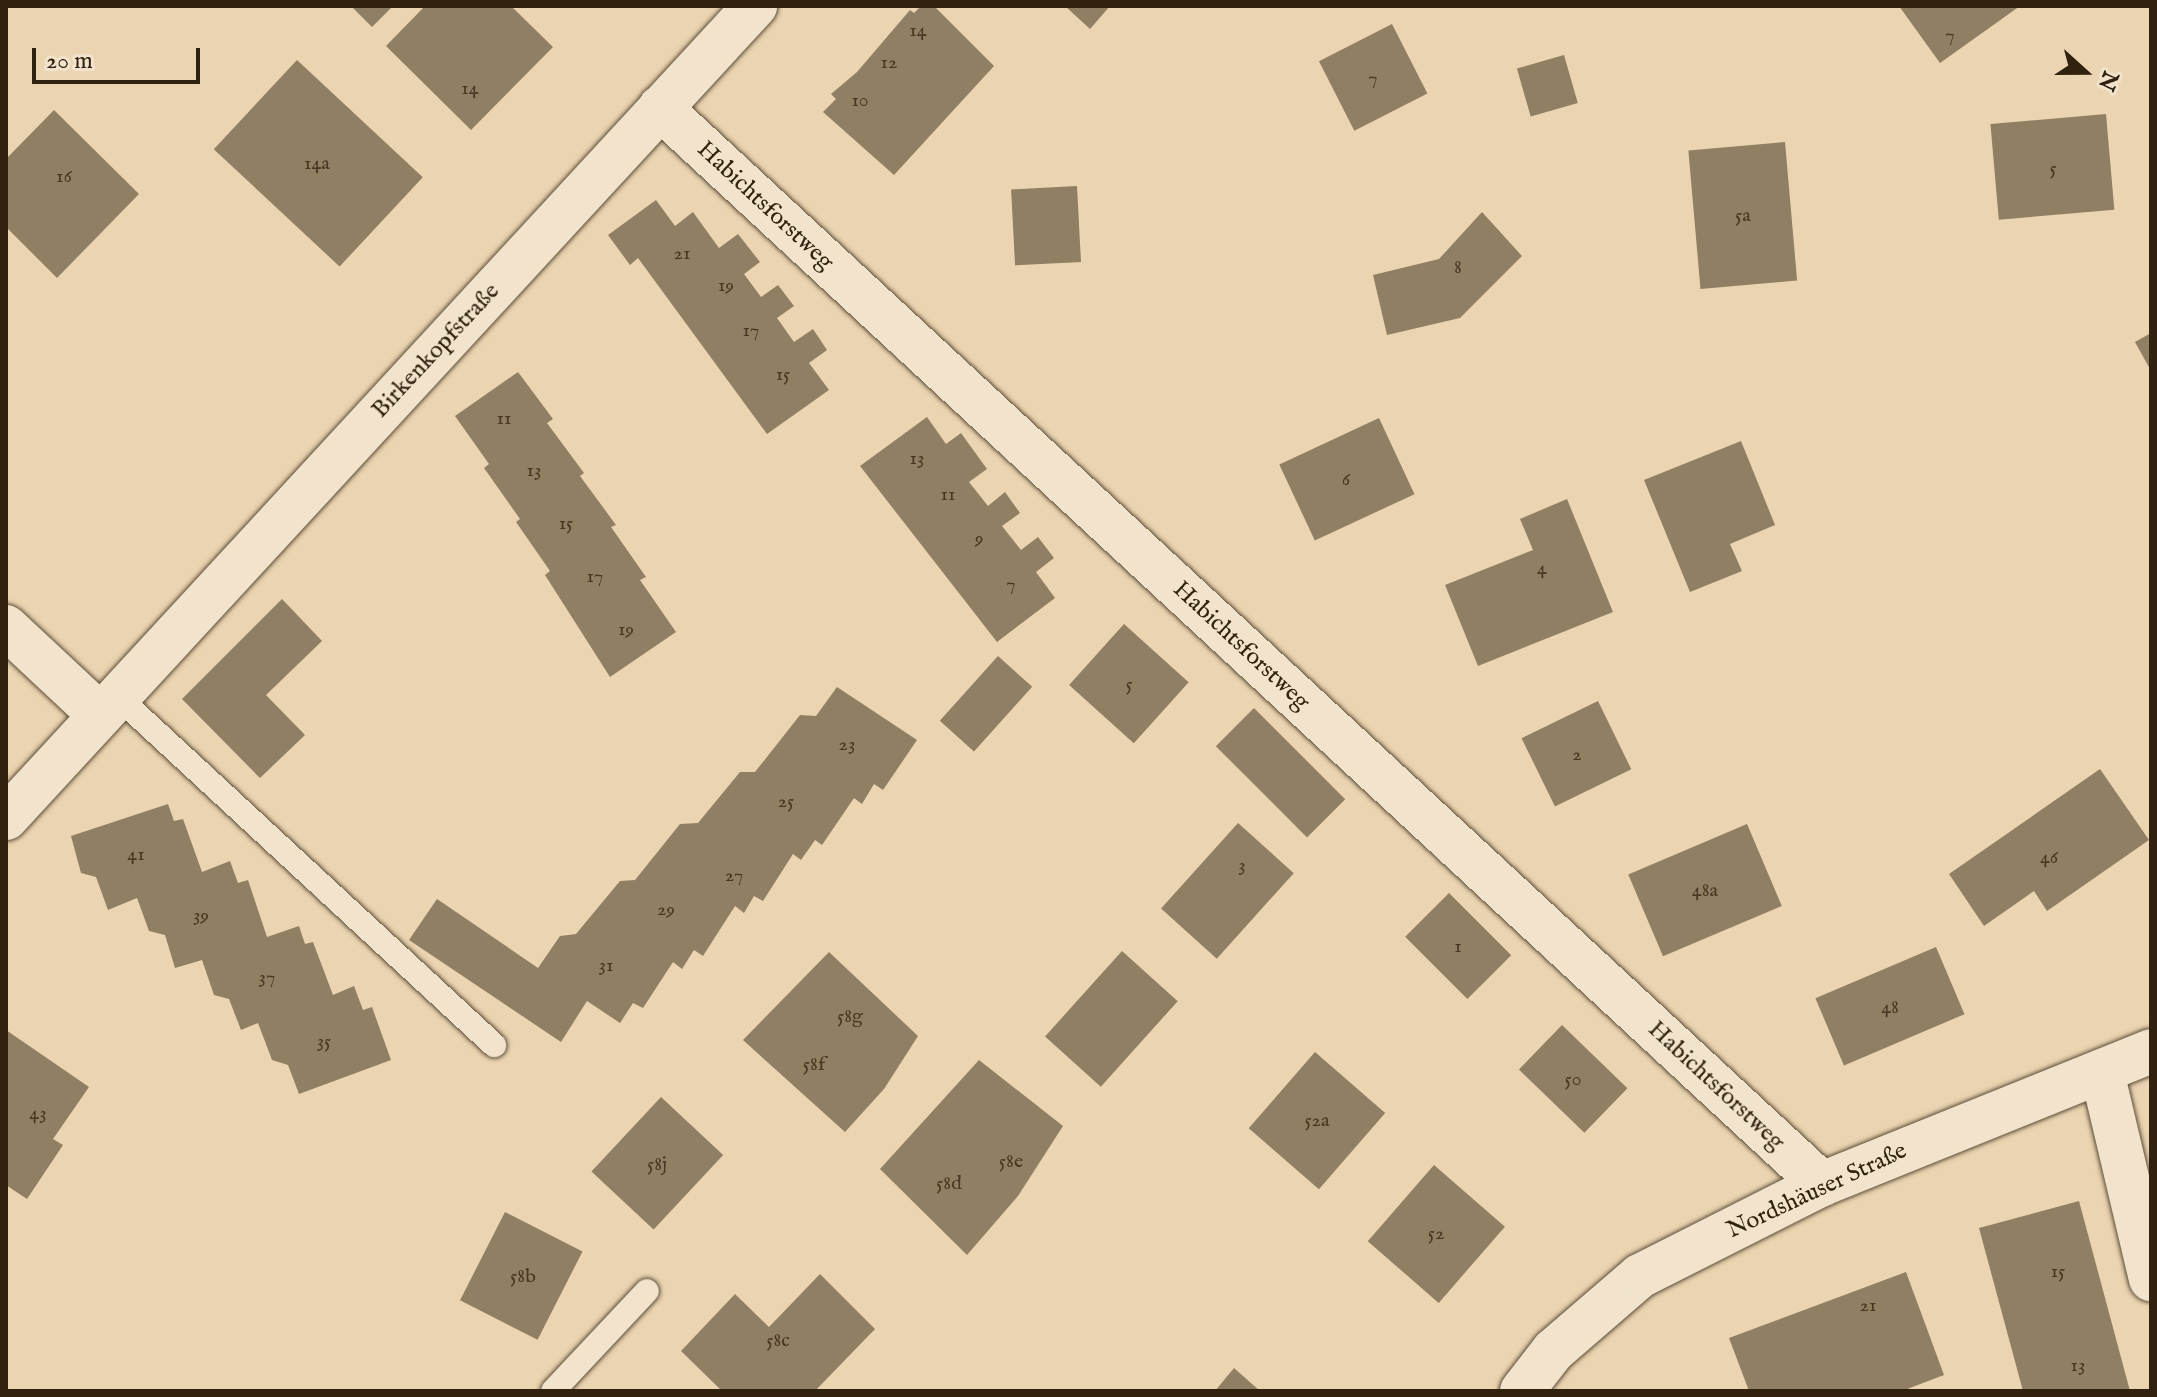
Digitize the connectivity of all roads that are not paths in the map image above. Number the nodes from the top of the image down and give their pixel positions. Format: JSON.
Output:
{"nodes":[{"id":1,"x":755,"y":6,"type":"edge"},
{"id":2,"x":660,"y":108,"type":"junction"},
{"id":3,"x":6,"y":627,"type":"edge"},
{"id":4,"x":108,"y":706,"type":"junction"},
{"id":5,"x":6,"y":818,"type":"edge"},
{"id":6,"x":494,"y":1045,"type":"dead end"},
{"id":7,"x":2151,"y":1051,"type":"edge"},
{"id":8,"x":2102,"y":1072,"type":"junction"},
{"id":9,"x":1822,"y":1184,"type":"junction"},
{"id":10,"x":2151,"y":1279,"type":"edge"},
{"id":11,"x":647,"y":1291,"type":"dead end"},
{"id":12,"x":553,"y":1391,"type":"edge"},
{"id":13,"x":1522,"y":1391,"type":"edge"}],
"edges":[{"from":1,"to":2,"type":"street","name":"Birkenkopfstraße"},
{"from":2,"to":4,"type":"street","name":"Birkenkopfstraße"},
{"from":2,"to":9,"type":"street","name":"Habichtsforstweg"},
{"from":3,"to":4,"type":"street"},
{"from":4,"to":5,"type":"street","name":"Birkenkopfstraße"},
{"from":4,"to":6,"type":"lane"},
{"from":7,"to":8,"type":"street","name":"Nordshäuser Straße"},
{"from":8,"to":9,"type":"street","name":"Nordshäuser Straße"},
{"from":8,"to":10,"type":"street"},
{"from":9,"to":13,"type":"street","name":"Nordshäuser Straße"},
{"from":11,"to":12,"type":"lane"}]}
